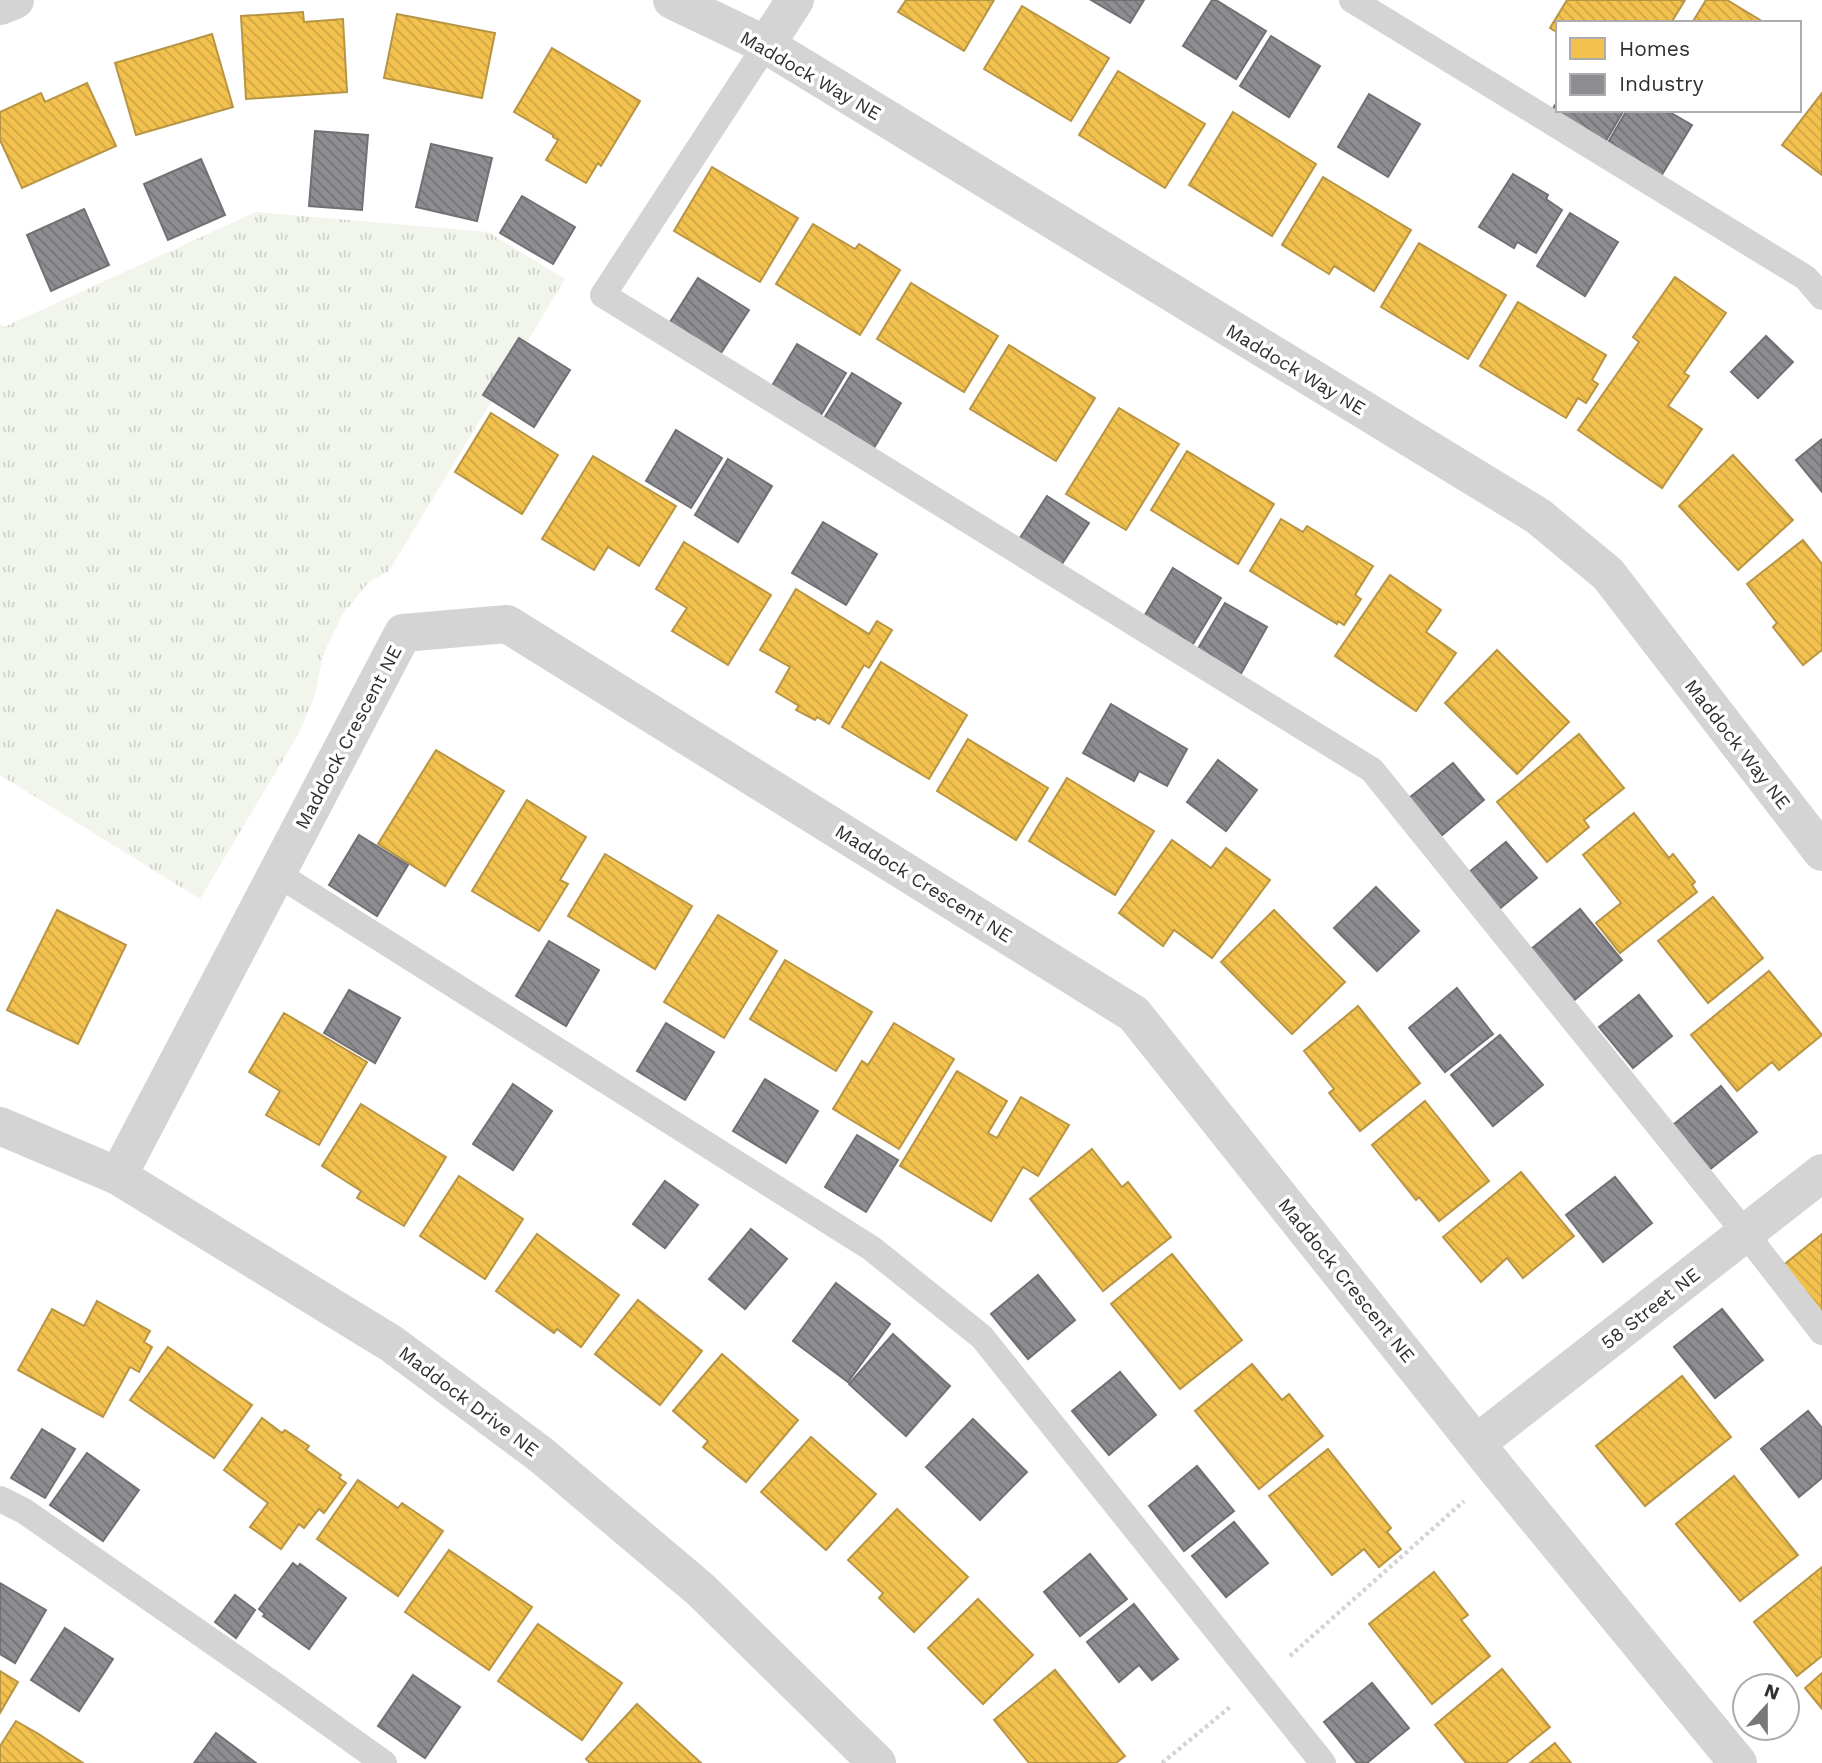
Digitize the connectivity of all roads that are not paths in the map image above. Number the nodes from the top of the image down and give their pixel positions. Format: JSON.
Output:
{"nodes":[{"id":1,"x":15,"y":0,"type":"edge"},
{"id":2,"x":672,"y":0,"type":"edge"},
{"id":3,"x":795,"y":0,"type":"edge"},
{"id":4,"x":1352,"y":0,"type":"edge"},
{"id":5,"x":0,"y":6,"type":"edge"},
{"id":6,"x":766,"y":45,"type":"junction"},
{"id":7,"x":1822,"y":297,"type":"edge"},
{"id":8,"x":1822,"y":852,"type":"edge"},
{"id":9,"x":276,"y":873,"type":"junction"},
{"id":10,"x":0,"y":1126,"type":"edge"},
{"id":11,"x":1822,"y":1173,"type":"edge"},
{"id":12,"x":118,"y":1176,"type":"junction"},
{"id":13,"x":1746,"y":1234,"type":"junction"},
{"id":14,"x":1822,"y":1332,"type":"edge"},
{"id":15,"x":1488,"y":1457,"type":"junction"},
{"id":16,"x":0,"y":1499,"type":"edge"},
{"id":17,"x":384,"y":1763,"type":"edge"},
{"id":18,"x":877,"y":1763,"type":"edge"},
{"id":19,"x":1323,"y":1763,"type":"edge"},
{"id":20,"x":1738,"y":1763,"type":"edge"}],
"edges":[{"from":1,"to":5,"type":"street"},
{"from":2,"to":6,"type":"street","name":"Maddock Way NE"},
{"from":3,"to":6,"type":"street"},
{"from":4,"to":7,"type":"lane"},
{"from":6,"to":8,"type":"street","name":"Maddock Way NE"},
{"from":6,"to":13,"type":"lane"},
{"from":9,"to":12,"type":"street","name":"Maddock Crescent NE"},
{"from":9,"to":15,"type":"street","name":"Maddock Crescent NE"},
{"from":9,"to":19,"type":"lane"},
{"from":10,"to":12,"type":"street","name":"Maddock Drive NE"},
{"from":11,"to":13,"type":"street","name":"58 Street NE"},
{"from":12,"to":18,"type":"street","name":"Maddock Drive NE"},
{"from":13,"to":14,"type":"lane"},
{"from":13,"to":15,"type":"street","name":"58 Street NE"},
{"from":15,"to":20,"type":"street","name":"Maddock Crescent NE"},
{"from":16,"to":17,"type":"lane"}]}
